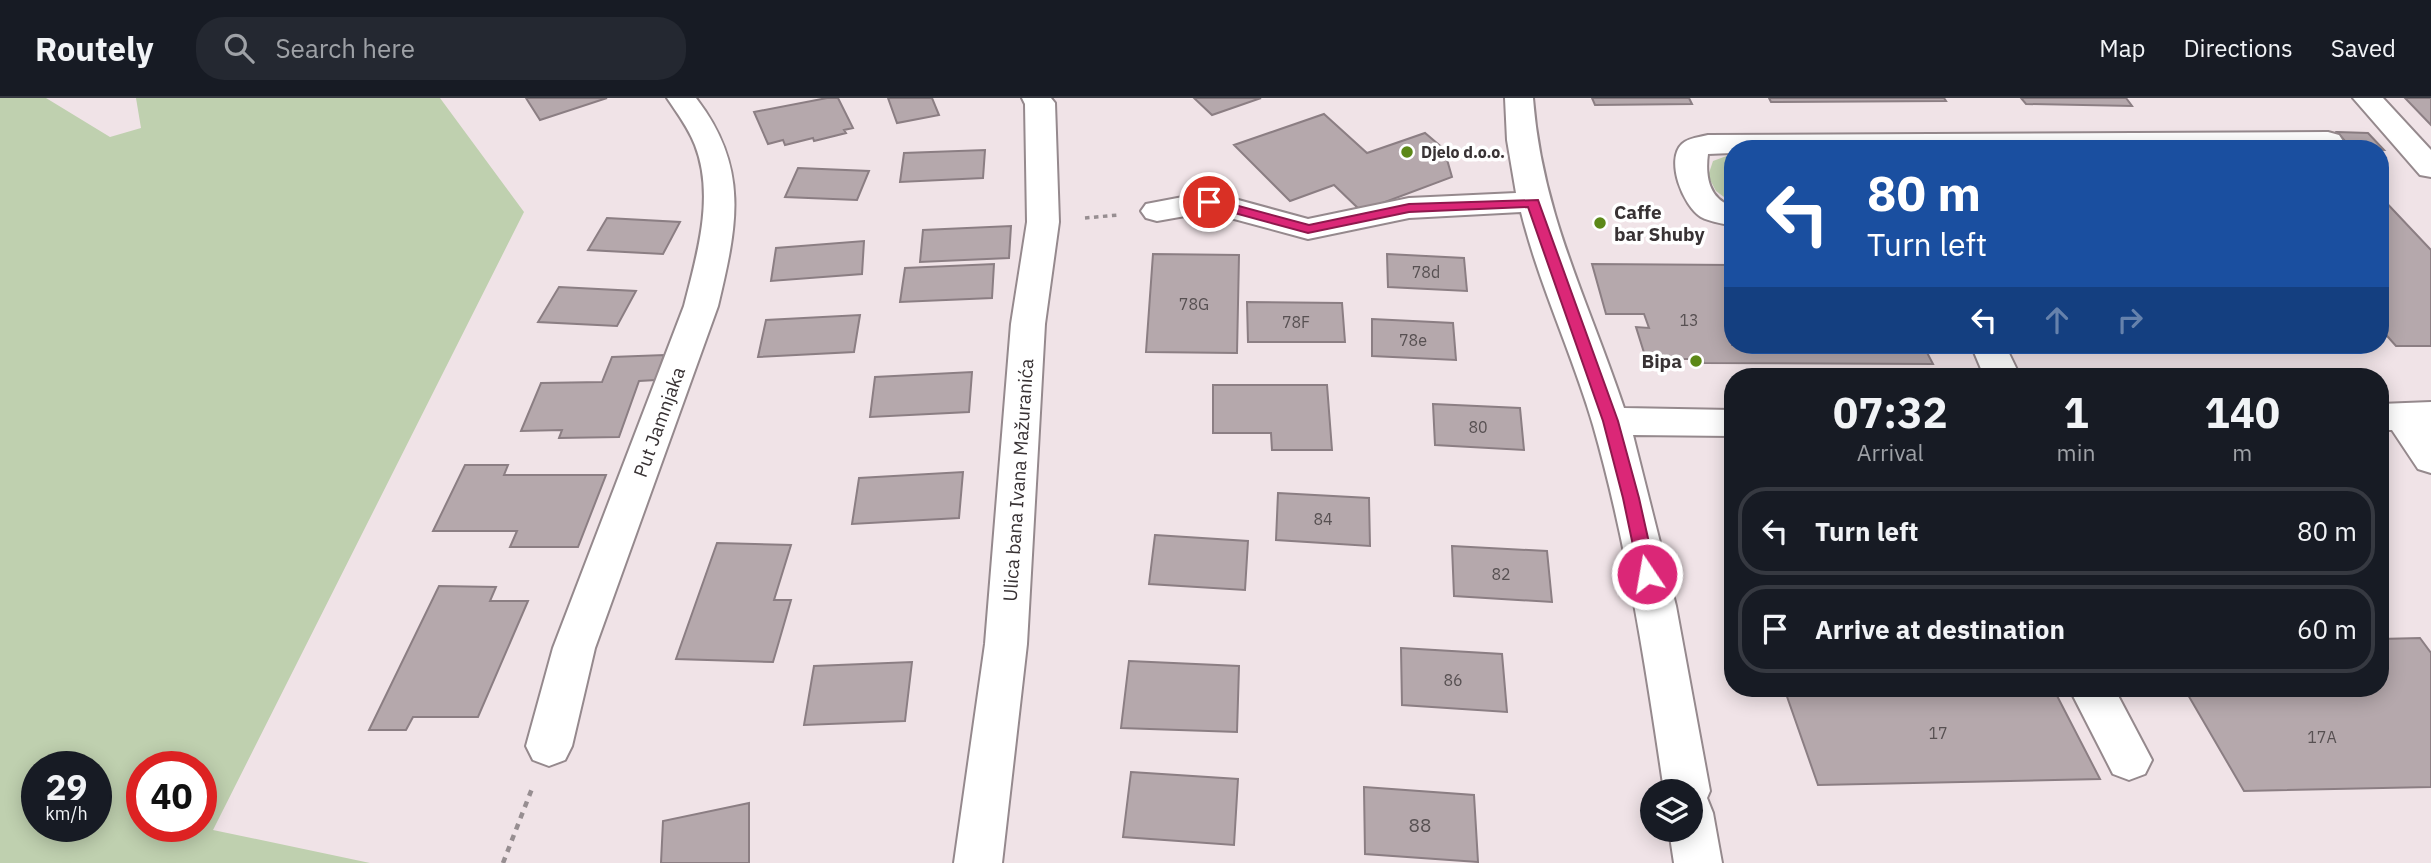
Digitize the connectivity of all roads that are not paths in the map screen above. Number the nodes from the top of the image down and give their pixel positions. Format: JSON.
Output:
{"nodes":[{"id":1,"x":681,"y":98,"type":"edge"},
{"id":2,"x":1519,"y":98,"type":"edge"},
{"id":3,"x":2367,"y":98,"type":"edge"},
{"id":4,"x":1039,"y":100,"type":"edge"},
{"id":5,"x":1724,"y":144,"type":"edge"},
{"id":6,"x":2431,"y":168,"type":"edge"},
{"id":7,"x":1534,"y":202,"type":"junction"},
{"id":8,"x":1157,"y":211,"type":"road end"},
{"id":9,"x":1724,"y":213,"type":"edge"},
{"id":10,"x":2405,"y":417,"type":"edge"},
{"id":11,"x":1611,"y":421,"type":"junction"},
{"id":12,"x":1724,"y":423,"type":"edge"},
{"id":13,"x":2431,"y":459,"type":"edge"},
{"id":14,"x":2096,"y":697,"type":"edge"},
{"id":15,"x":549,"y":746,"type":"road end"},
{"id":16,"x":2129,"y":760,"type":"dead end"},
{"id":17,"x":1685,"y":779,"type":"edge"},
{"id":18,"x":1695,"y":842,"type":"edge"},
{"id":19,"x":978,"y":863,"type":"edge"},
{"id":20,"x":1698,"y":863,"type":"edge"}],
"edges":[{"from":1,"to":15,"type":"street","name":"Put Jamnjaka"},
{"from":2,"to":7,"type":"street"},
{"from":3,"to":6,"type":"street"},
{"from":4,"to":19,"type":"street","name":"Ulica bana Ivana Mažuranića"},
{"from":5,"to":9,"type":"street"},
{"from":7,"to":8,"type":"street"},
{"from":7,"to":11,"type":"street"},
{"from":10,"to":13,"type":"street"},
{"from":11,"to":12,"type":"street"},
{"from":11,"to":17,"type":"street"},
{"from":14,"to":16,"type":"street"},
{"from":18,"to":20,"type":"street"}]}
